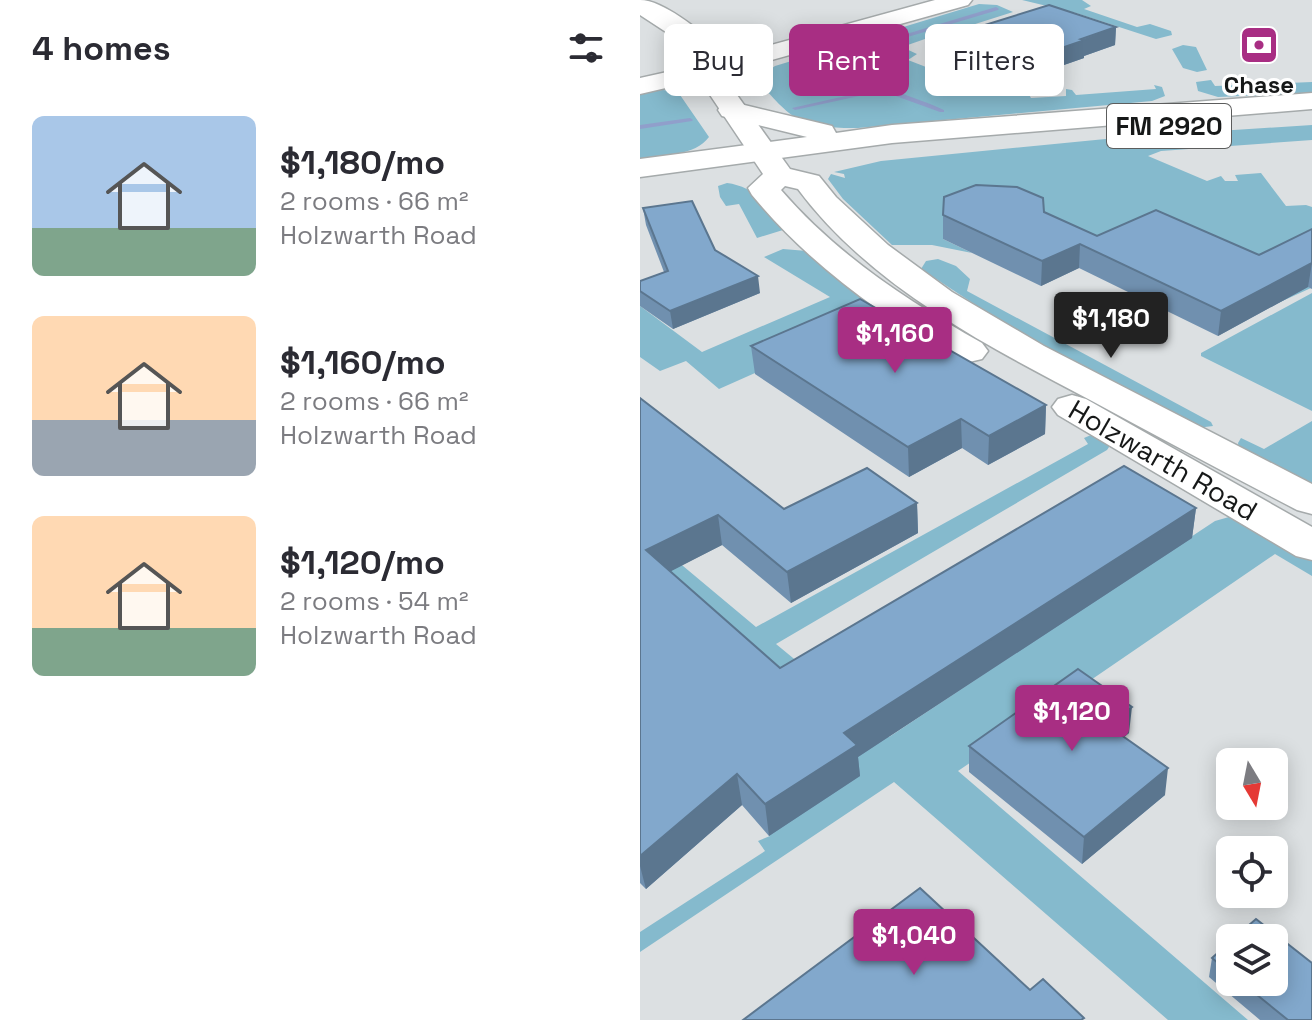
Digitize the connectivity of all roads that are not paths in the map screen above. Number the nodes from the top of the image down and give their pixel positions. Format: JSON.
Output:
{"nodes":[{"id":1,"x":960,"y":0,"type":"edge"},
{"id":2,"x":640,"y":5,"type":"edge"},
{"id":3,"x":671,"y":24,"type":"edge"},
{"id":4,"x":877,"y":24,"type":"edge"},
{"id":5,"x":660,"y":54,"type":"dead end"},
{"id":6,"x":664,"y":58,"type":"edge"},
{"id":7,"x":664,"y":80,"type":"edge"},
{"id":8,"x":640,"y":86,"type":"edge"},
{"id":9,"x":723,"y":96,"type":"edge"},
{"id":10,"x":1312,"y":101,"type":"edge"},
{"id":11,"x":732,"y":110,"type":"junction"},
{"id":12,"x":1312,"y":115,"type":"edge"},
{"id":13,"x":892,"y":134,"type":"junction"},
{"id":14,"x":771,"y":164,"type":"junction"},
{"id":15,"x":640,"y":168,"type":"edge"},
{"id":16,"x":640,"y":183,"type":"edge"},
{"id":17,"x":1189,"y":455,"type":"junction"},
{"id":18,"x":1312,"y":501,"type":"edge"},
{"id":19,"x":1312,"y":546,"type":"edge"}],
"edges":[{"from":1,"to":4,"type":"main road"},
{"from":2,"to":3,"type":"main road"},
{"from":5,"to":6,"type":"main road"},
{"from":7,"to":8,"type":"main road"},
{"from":9,"to":11,"type":"main road"},
{"from":10,"to":13,"type":"main road","name":"FM 2920","number":"FM 2920"},
{"from":11,"to":13,"type":"main road"},
{"from":11,"to":14,"type":"main road"},
{"from":12,"to":14,"type":"main road","name":"FM 2920","number":"FM 2920"},
{"from":13,"to":14,"type":"main road","name":"FM 2920","number":"FM 2920"},
{"from":14,"to":15,"type":"main road","number":"FM 2920"},
{"from":14,"to":16,"type":"main road","number":"FM 2920"},
{"from":14,"to":17,"type":"main road","name":"Holzwarth Road"},
{"from":17,"to":18,"type":"main road","name":"Holzwarth Road"},
{"from":17,"to":19,"type":"main road","name":"Holzwarth Road"}]}
